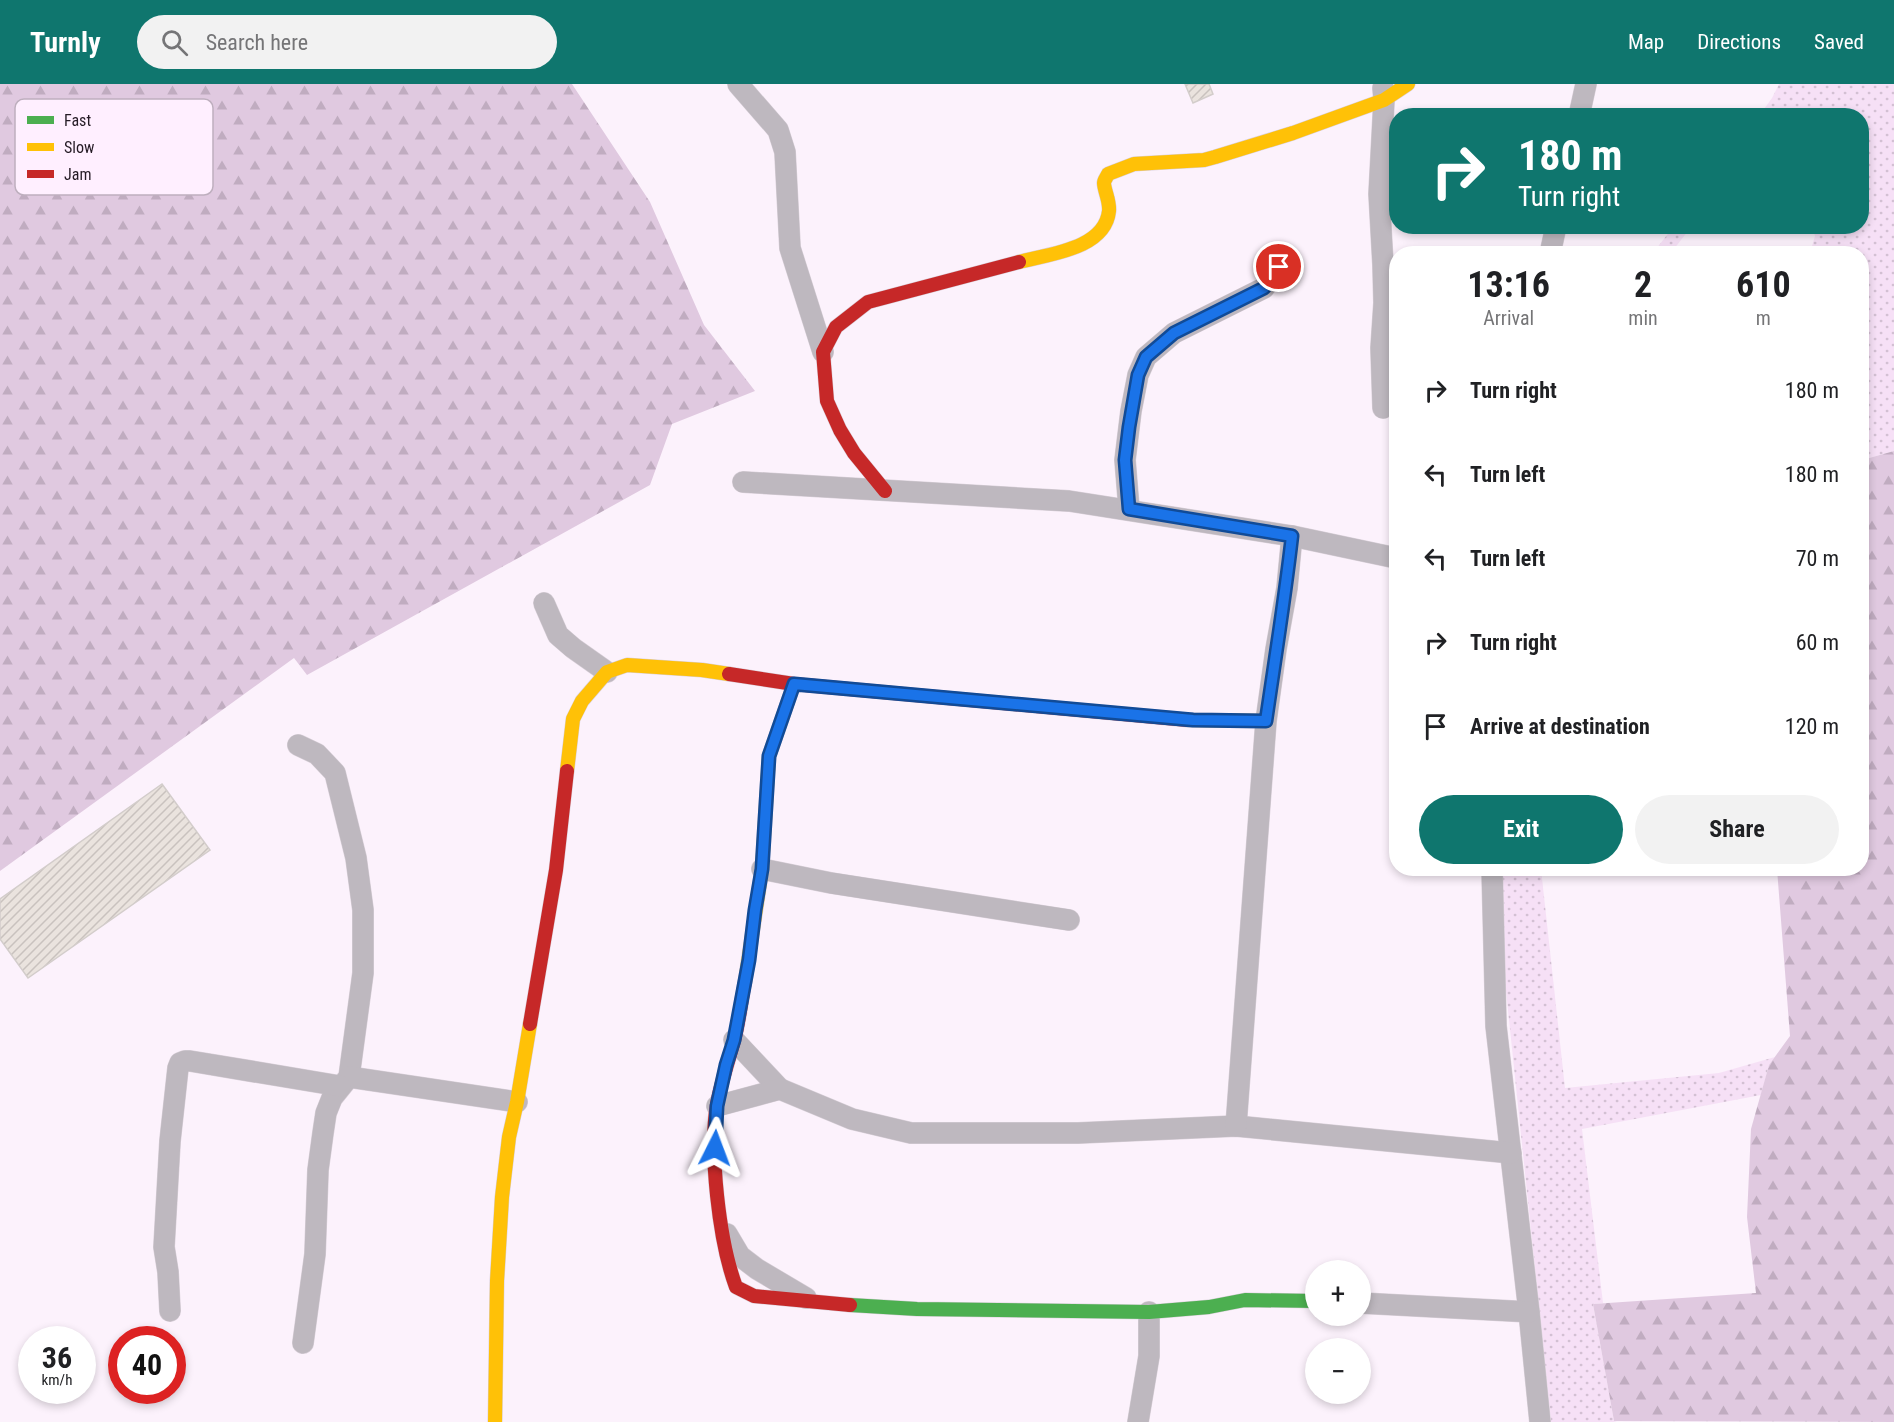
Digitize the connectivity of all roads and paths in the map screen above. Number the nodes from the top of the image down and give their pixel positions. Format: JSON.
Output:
{"nodes":[{"id":1,"x":738,"y":84,"type":"edge"},
{"id":2,"x":1408,"y":84,"type":"edge"},
{"id":3,"x":1586,"y":84,"type":"edge"},
{"id":4,"x":1383,"y":92,"type":"edge"},
{"id":5,"x":1582,"y":108,"type":"edge"},
{"id":6,"x":1288,"y":256,"type":"dead end"},
{"id":7,"x":824,"y":352,"type":"junction"},
{"id":8,"x":1383,"y":408,"type":"dead end"},
{"id":9,"x":743,"y":482,"type":"dead end"},
{"id":10,"x":885,"y":491,"type":"junction"},
{"id":11,"x":1129,"y":509,"type":"junction"},
{"id":12,"x":1292,"y":536,"type":"junction"},
{"id":13,"x":1389,"y":557,"type":"edge"},
{"id":14,"x":544,"y":603,"type":"dead end"},
{"id":15,"x":607,"y":672,"type":"junction"},
{"id":16,"x":794,"y":684,"type":"junction"},
{"id":17,"x":1266,"y":721,"type":"junction"},
{"id":18,"x":298,"y":745,"type":"dead end"},
{"id":19,"x":762,"y":869,"type":"junction"},
{"id":20,"x":1492,"y":876,"type":"edge"},
{"id":21,"x":1069,"y":920,"type":"dead end"},
{"id":22,"x":734,"y":1040,"type":"junction"},
{"id":23,"x":344,"y":1081,"type":"junction"},
{"id":24,"x":780,"y":1089,"type":"junction"},
{"id":25,"x":517,"y":1102,"type":"junction"},
{"id":26,"x":717,"y":1106,"type":"junction"},
{"id":27,"x":1236,"y":1126,"type":"junction"},
{"id":28,"x":1511,"y":1153,"type":"junction"},
{"id":29,"x":721,"y":1226,"type":"joint"},
{"id":30,"x":810,"y":1301,"type":"joint"},
{"id":31,"x":1305,"y":1301,"type":"edge"},
{"id":32,"x":1371,"y":1305,"type":"edge"},
{"id":33,"x":170,"y":1311,"type":"dead end"},
{"id":34,"x":1149,"y":1312,"type":"junction"},
{"id":35,"x":1529,"y":1312,"type":"junction"},
{"id":36,"x":303,"y":1343,"type":"dead end"},
{"id":37,"x":495,"y":1422,"type":"edge"},
{"id":38,"x":1138,"y":1422,"type":"edge"},
{"id":39,"x":1539,"y":1422,"type":"edge"}],
"edges":[{"from":1,"to":7,"type":"street"},
{"from":2,"to":4,"type":"street"},
{"from":3,"to":5,"type":"street"},
{"from":4,"to":7,"type":"street"},
{"from":4,"to":8,"type":"street"},
{"from":6,"to":11,"type":"street"},
{"from":7,"to":10,"type":"street"},
{"from":9,"to":10,"type":"street"},
{"from":10,"to":11,"type":"street"},
{"from":11,"to":12,"type":"street"},
{"from":12,"to":13,"type":"street"},
{"from":12,"to":17,"type":"street"},
{"from":14,"to":15,"type":"street"},
{"from":15,"to":16,"type":"street"},
{"from":15,"to":25,"type":"street"},
{"from":16,"to":17,"type":"street"},
{"from":16,"to":19,"type":"street"},
{"from":17,"to":27,"type":"street"},
{"from":18,"to":23,"type":"street"},
{"from":19,"to":21,"type":"street"},
{"from":19,"to":22,"type":"street"},
{"from":20,"to":28,"type":"street"},
{"from":22,"to":24,"type":"street"},
{"from":22,"to":26,"type":"street"},
{"from":23,"to":25,"type":"street"},
{"from":23,"to":33,"type":"street"},
{"from":23,"to":36,"type":"street"},
{"from":24,"to":26,"type":"street"},
{"from":24,"to":27,"type":"street"},
{"from":25,"to":37,"type":"street"},
{"from":26,"to":29,"type":"street"},
{"from":27,"to":28,"type":"street"},
{"from":28,"to":35,"type":"street"},
{"from":29,"to":30,"type":"street"},
{"from":30,"to":34,"type":"street"},
{"from":31,"to":34,"type":"street"},
{"from":32,"to":35,"type":"street"},
{"from":34,"to":38,"type":"street"},
{"from":35,"to":39,"type":"street"}]}
